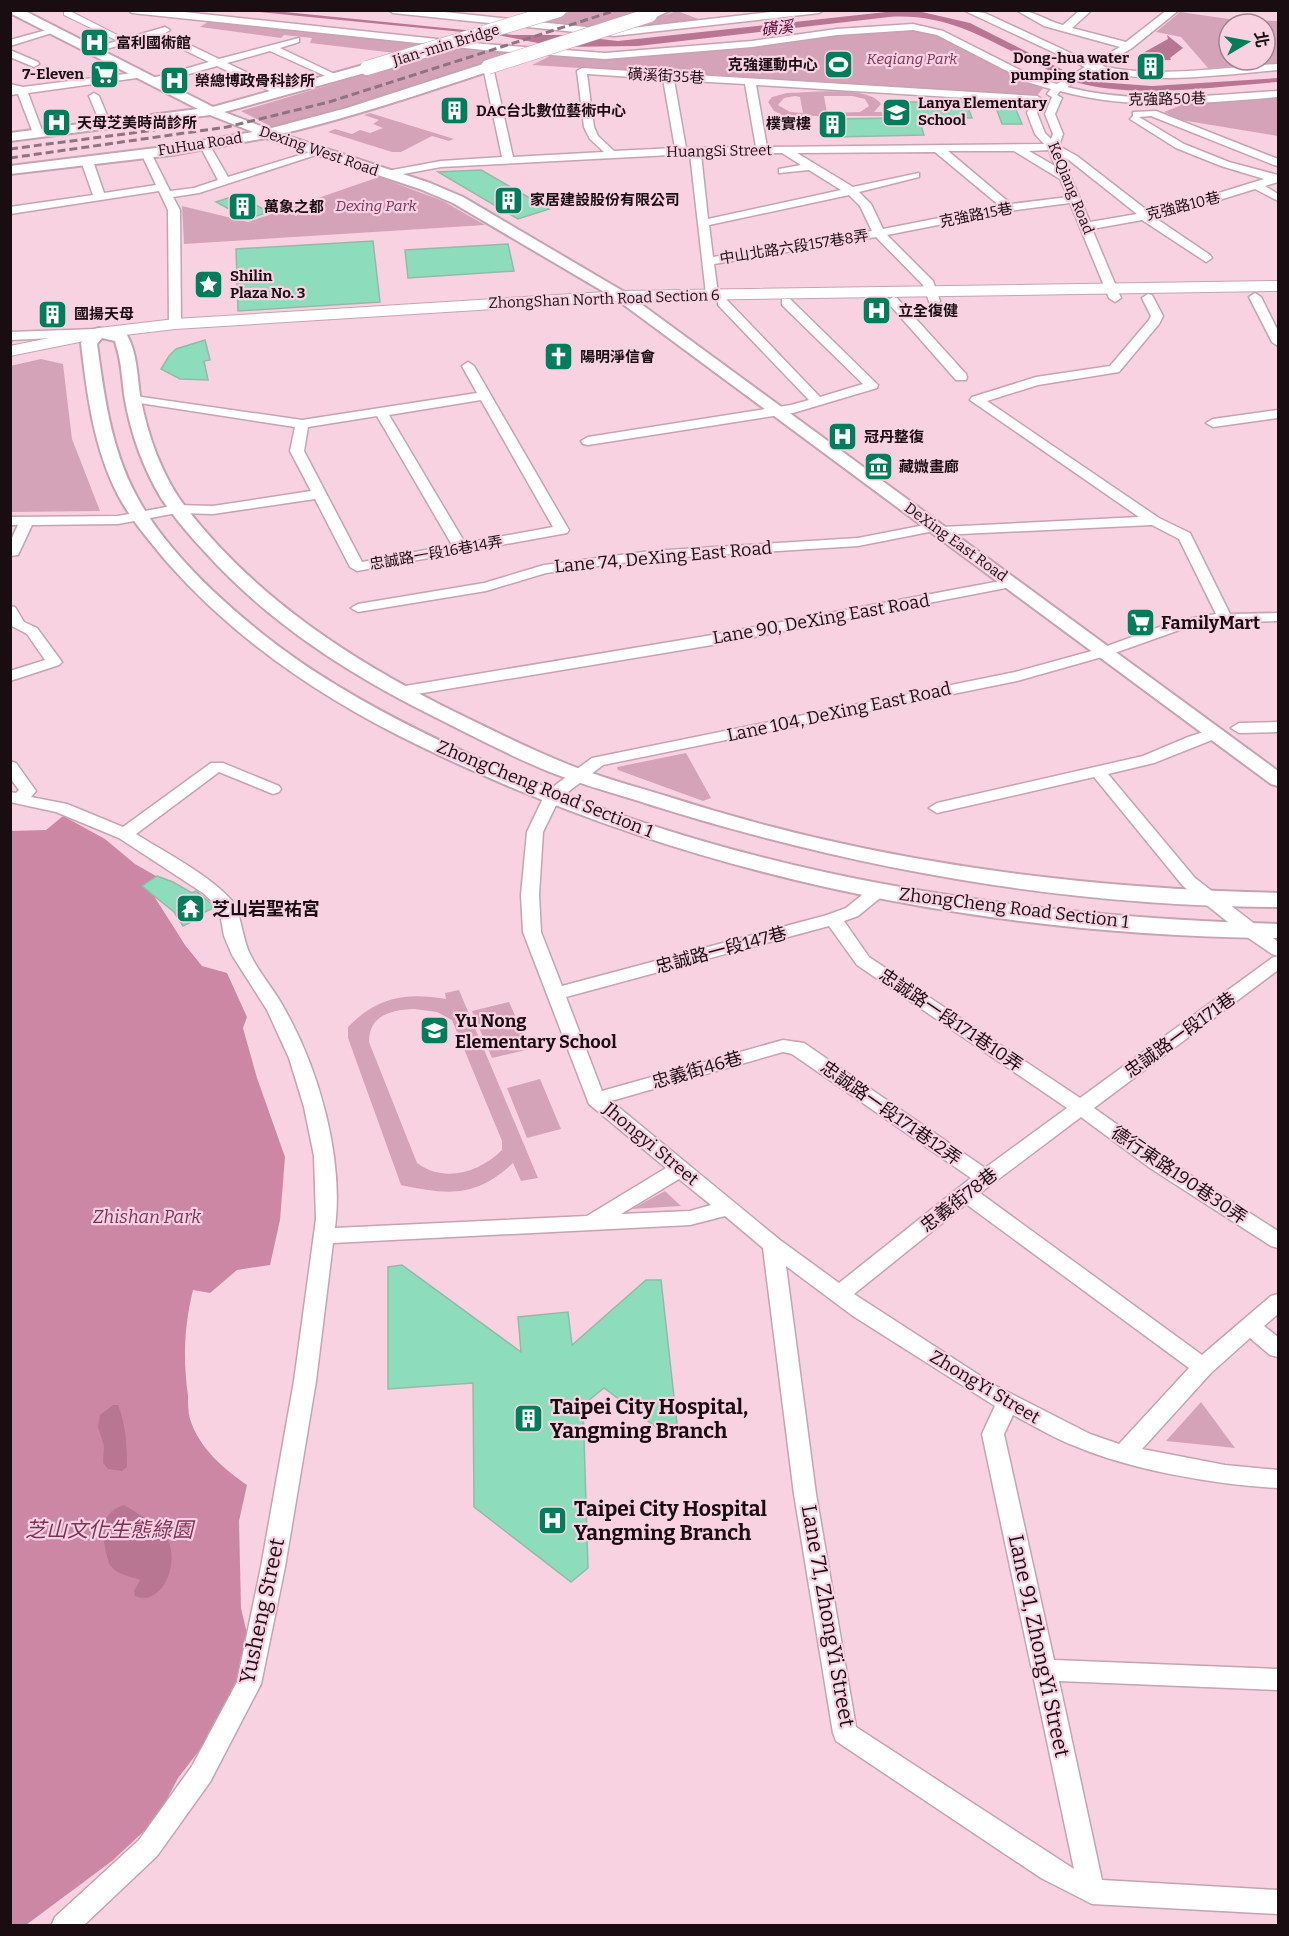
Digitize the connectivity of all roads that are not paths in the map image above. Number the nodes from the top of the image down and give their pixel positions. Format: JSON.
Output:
{"nodes":[{"id":1,"x":13,"y":10,"type":"edge"},
{"id":2,"x":132,"y":10,"type":"edge"},
{"id":3,"x":393,"y":10,"type":"edge"},
{"id":4,"x":559,"y":10,"type":"edge"},
{"id":5,"x":665,"y":10,"type":"edge"},
{"id":6,"x":819,"y":10,"type":"edge"},
{"id":7,"x":968,"y":10,"type":"edge"},
{"id":8,"x":1021,"y":10,"type":"edge"},
{"id":9,"x":1087,"y":10,"type":"edge"},
{"id":10,"x":1174,"y":10,"type":"edge"},
{"id":11,"x":811,"y":11,"type":"edge"},
{"id":12,"x":67,"y":13,"type":"dead end"},
{"id":13,"x":770,"y":13,"type":"edge"},
{"id":14,"x":194,"y":16,"type":"junction"},
{"id":15,"x":1064,"y":29,"type":"junction"},
{"id":16,"x":53,"y":31,"type":"junction"},
{"id":17,"x":155,"y":32,"type":"junction"},
{"id":18,"x":295,"y":40,"type":"dead end"},
{"id":19,"x":125,"y":41,"type":"junction"},
{"id":20,"x":10,"y":43,"type":"edge"},
{"id":21,"x":1128,"y":46,"type":"junction"},
{"id":22,"x":270,"y":47,"type":"junction"},
{"id":23,"x":91,"y":50,"type":"junction"},
{"id":24,"x":10,"y":52,"type":"edge"},
{"id":25,"x":218,"y":62,"type":"junction"},
{"id":26,"x":34,"y":64,"type":"dead end"},
{"id":27,"x":488,"y":67,"type":"junction"},
{"id":28,"x":1094,"y":67,"type":"junction"},
{"id":29,"x":1278,"y":67,"type":"edge"},
{"id":30,"x":368,"y":68,"type":"joint"},
{"id":31,"x":140,"y":75,"type":"junction"},
{"id":32,"x":668,"y":76,"type":"junction"},
{"id":33,"x":336,"y":77,"type":"junction"},
{"id":34,"x":153,"y":81,"type":"junction"},
{"id":35,"x":750,"y":81,"type":"junction"},
{"id":36,"x":10,"y":85,"type":"edge"},
{"id":37,"x":16,"y":92,"type":"edge"},
{"id":38,"x":280,"y":92,"type":"junction"},
{"id":39,"x":1057,"y":94,"type":"junction"},
{"id":40,"x":1278,"y":94,"type":"edge"},
{"id":41,"x":94,"y":96,"type":"dead end"},
{"id":42,"x":212,"y":111,"type":"junction"},
{"id":43,"x":106,"y":125,"type":"junction"},
{"id":44,"x":38,"y":133,"type":"junction"},
{"id":45,"x":266,"y":134,"type":"junction"},
{"id":46,"x":10,"y":137,"type":"edge"},
{"id":47,"x":204,"y":144,"type":"junction"},
{"id":48,"x":1016,"y":147,"type":"junction"},
{"id":49,"x":1053,"y":147,"type":"junction"},
{"id":50,"x":937,"y":148,"type":"junction"},
{"id":51,"x":783,"y":149,"type":"junction"},
{"id":52,"x":762,"y":150,"type":"junction"},
{"id":53,"x":681,"y":151,"type":"junction"},
{"id":54,"x":695,"y":151,"type":"junction"},
{"id":55,"x":320,"y":152,"type":"junction"},
{"id":56,"x":146,"y":153,"type":"junction"},
{"id":57,"x":611,"y":155,"type":"junction"},
{"id":58,"x":508,"y":160,"type":"junction"},
{"id":59,"x":87,"y":161,"type":"junction"},
{"id":60,"x":1278,"y":163,"type":"edge"},
{"id":61,"x":811,"y":166,"type":"junction"},
{"id":62,"x":10,"y":170,"type":"edge"},
{"id":63,"x":783,"y":171,"type":"dead end"},
{"id":64,"x":387,"y":174,"type":"junction"},
{"id":65,"x":915,"y":175,"type":"dead end"},
{"id":66,"x":1067,"y":178,"type":"junction"},
{"id":67,"x":1277,"y":178,"type":"edge"},
{"id":68,"x":225,"y":182,"type":"junction"},
{"id":69,"x":1258,"y":186,"type":"junction"},
{"id":70,"x":164,"y":191,"type":"junction"},
{"id":71,"x":851,"y":191,"type":"junction"},
{"id":72,"x":99,"y":196,"type":"junction"},
{"id":73,"x":1278,"y":198,"type":"edge"},
{"id":74,"x":1075,"y":199,"type":"junction"},
{"id":75,"x":1009,"y":208,"type":"junction"},
{"id":76,"x":10,"y":211,"type":"edge"},
{"id":77,"x":1145,"y":215,"type":"junction"},
{"id":78,"x":704,"y":223,"type":"junction"},
{"id":79,"x":1086,"y":226,"type":"junction"},
{"id":80,"x":879,"y":233,"type":"junction"},
{"id":81,"x":1206,"y":258,"type":"dead end"},
{"id":82,"x":709,"y":261,"type":"junction"},
{"id":83,"x":1278,"y":286,"type":"edge"},
{"id":84,"x":1113,"y":293,"type":"junction"},
{"id":85,"x":1278,"y":296,"type":"edge"},
{"id":86,"x":933,"y":297,"type":"junction"},
{"id":87,"x":1255,"y":297,"type":"junction"},
{"id":88,"x":717,"y":298,"type":"junction"},
{"id":89,"x":1148,"y":298,"type":"junction"},
{"id":90,"x":627,"y":300,"type":"junction"},
{"id":91,"x":893,"y":301,"type":"junction"},
{"id":92,"x":786,"y":302,"type":"junction"},
{"id":93,"x":175,"y":324,"type":"junction"},
{"id":94,"x":10,"y":336,"type":"edge"},
{"id":95,"x":94,"y":338,"type":"junction"},
{"id":96,"x":122,"y":338,"type":"junction"},
{"id":97,"x":1278,"y":342,"type":"edge"},
{"id":98,"x":10,"y":351,"type":"edge"},
{"id":99,"x":10,"y":359,"type":"edge"},
{"id":100,"x":468,"y":366,"type":"dead end"},
{"id":101,"x":961,"y":377,"type":"dead end"},
{"id":102,"x":484,"y":396,"type":"junction"},
{"id":103,"x":133,"y":398,"type":"junction"},
{"id":104,"x":817,"y":401,"type":"junction"},
{"id":105,"x":381,"y":412,"type":"junction"},
{"id":106,"x":780,"y":412,"type":"junction"},
{"id":107,"x":1278,"y":414,"type":"edge"},
{"id":108,"x":1213,"y":423,"type":"dead end"},
{"id":109,"x":302,"y":424,"type":"junction"},
{"id":110,"x":588,"y":441,"type":"dead end"},
{"id":111,"x":317,"y":494,"type":"junction"},
{"id":112,"x":177,"y":509,"type":"junction"},
{"id":113,"x":138,"y":515,"type":"junction"},
{"id":114,"x":10,"y":521,"type":"edge"},
{"id":115,"x":27,"y":521,"type":"junction"},
{"id":116,"x":1154,"y":521,"type":"junction"},
{"id":117,"x":938,"y":529,"type":"junction"},
{"id":118,"x":461,"y":548,"type":"junction"},
{"id":119,"x":13,"y":552,"type":"dead end"},
{"id":120,"x":1011,"y":583,"type":"junction"},
{"id":121,"x":358,"y":608,"type":"dead end"},
{"id":122,"x":10,"y":610,"type":"edge"},
{"id":123,"x":1278,"y":617,"type":"edge"},
{"id":124,"x":1225,"y":618,"type":"junction"},
{"id":125,"x":1104,"y":652,"type":"junction"},
{"id":126,"x":10,"y":676,"type":"edge"},
{"id":127,"x":399,"y":692,"type":"junction"},
{"id":128,"x":1278,"y":727,"type":"edge"},
{"id":129,"x":1239,"y":728,"type":"dead end"},
{"id":130,"x":1216,"y":733,"type":"junction"},
{"id":131,"x":10,"y":766,"type":"edge"},
{"id":132,"x":1097,"y":771,"type":"junction"},
{"id":133,"x":577,"y":775,"type":"junction"},
{"id":134,"x":1278,"y":780,"type":"edge"},
{"id":135,"x":273,"y":789,"type":"dead end"},
{"id":136,"x":552,"y":796,"type":"junction"},
{"id":137,"x":15,"y":797,"type":"edge"},
{"id":138,"x":937,"y":808,"type":"dead end"},
{"id":139,"x":125,"y":834,"type":"junction"},
{"id":140,"x":879,"y":890,"type":"junction"},
{"id":141,"x":1210,"y":899,"type":"junction"},
{"id":142,"x":1278,"y":900,"type":"edge"},
{"id":143,"x":833,"y":919,"type":"junction"},
{"id":144,"x":1250,"y":931,"type":"junction"},
{"id":145,"x":1278,"y":932,"type":"edge"},
{"id":146,"x":1278,"y":950,"type":"edge"},
{"id":147,"x":1278,"y":962,"type":"edge"},
{"id":148,"x":556,"y":994,"type":"junction"},
{"id":149,"x":797,"y":1048,"type":"joint"},
{"id":150,"x":596,"y":1099,"type":"junction"},
{"id":151,"x":1081,"y":1108,"type":"junction"},
{"id":152,"x":680,"y":1169,"type":"junction"},
{"id":153,"x":986,"y":1178,"type":"junction"},
{"id":154,"x":967,"y":1194,"type":"junction"},
{"id":155,"x":729,"y":1208,"type":"junction"},
{"id":156,"x":594,"y":1221,"type":"junction"},
{"id":157,"x":324,"y":1236,"type":"junction"},
{"id":158,"x":1278,"y":1241,"type":"edge"},
{"id":159,"x":772,"y":1245,"type":"junction"},
{"id":160,"x":839,"y":1295,"type":"junction"},
{"id":161,"x":1278,"y":1302,"type":"edge"},
{"id":162,"x":1250,"y":1326,"type":"junction"},
{"id":163,"x":1278,"y":1349,"type":"edge"},
{"id":164,"x":1203,"y":1367,"type":"junction"},
{"id":165,"x":1007,"y":1403,"type":"junction"},
{"id":166,"x":1123,"y":1454,"type":"junction"},
{"id":167,"x":1278,"y":1479,"type":"edge"},
{"id":168,"x":1044,"y":1670,"type":"junction"},
{"id":169,"x":1278,"y":1679,"type":"edge"},
{"id":170,"x":1092,"y":1892,"type":"junction"},
{"id":171,"x":1278,"y":1902,"type":"edge"},
{"id":172,"x":64,"y":1926,"type":"edge"}],
"edges":[{"from":1,"to":16,"type":"street","name":"Dexing West Road"},
{"from":2,"to":14,"type":"street","name":"克強路50巷"},
{"from":3,"to":13,"type":"street"},
{"from":4,"to":30,"type":"street","name":"Jian-min Bridge","bridge":true},
{"from":5,"to":27,"type":"street","name":"FuHua Road","bridge":true},
{"from":6,"to":11,"type":"street"},
{"from":7,"to":28,"type":"street"},
{"from":8,"to":15,"type":"street"},
{"from":9,"to":15,"type":"street"},
{"from":10,"to":21,"type":"street"},
{"from":11,"to":13,"type":"street"},
{"from":12,"to":19,"type":"street"},
{"from":14,"to":17,"type":"street"},
{"from":14,"to":39,"type":"street","name":"克強路50巷"},
{"from":15,"to":21,"type":"street"},
{"from":16,"to":20,"type":"street"},
{"from":16,"to":23,"type":"street","name":"Dexing West Road"},
{"from":17,"to":19,"type":"street"},
{"from":17,"to":25,"type":"street"},
{"from":18,"to":22,"type":"street"},
{"from":19,"to":23,"type":"street"},
{"from":21,"to":28,"type":"street"},
{"from":22,"to":25,"type":"street"},
{"from":22,"to":33,"type":"street"},
{"from":23,"to":31,"type":"street","name":"Dexing West Road"},
{"from":24,"to":26,"type":"street"},
{"from":25,"to":34,"type":"street"},
{"from":25,"to":38,"type":"street"},
{"from":27,"to":45,"type":"street","name":"FuHua Road"},
{"from":27,"to":58,"type":"street"},
{"from":28,"to":29,"type":"street"},
{"from":28,"to":39,"type":"street"},
{"from":30,"to":33,"type":"street","name":"FuHua Road"},
{"from":31,"to":34,"type":"street","name":"Dexing West Road"},
{"from":31,"to":37,"type":"street"},
{"from":32,"to":35,"type":"street","name":"磺溪街35巷"},
{"from":32,"to":53,"type":"street"},
{"from":32,"to":57,"type":"street","name":"磺溪街35巷"},
{"from":33,"to":38,"type":"street","name":"FuHua Road"},
{"from":34,"to":42,"type":"street","name":"Dexing West Road"},
{"from":35,"to":49,"type":"street","name":"磺溪街35巷"},
{"from":35,"to":52,"type":"street"},
{"from":36,"to":37,"type":"street"},
{"from":37,"to":44,"type":"street"},
{"from":38,"to":42,"type":"street","name":"FuHua Road"},
{"from":39,"to":40,"type":"street","name":"克強路50巷"},
{"from":39,"to":49,"type":"street"},
{"from":41,"to":43,"type":"street"},
{"from":42,"to":43,"type":"street","name":"FuHua Road"},
{"from":42,"to":45,"type":"street","name":"Dexing West Road"},
{"from":43,"to":44,"type":"street","name":"FuHua Road"},
{"from":44,"to":46,"type":"street","name":"FuHua Road"},
{"from":45,"to":47,"type":"street","name":"FuHua Road"},
{"from":45,"to":55,"type":"street","name":"Dexing West Road"},
{"from":47,"to":56,"type":"street","name":"FuHua Road"},
{"from":47,"to":68,"type":"street"},
{"from":48,"to":49,"type":"street","name":"HuangSi Street"},
{"from":48,"to":50,"type":"street","name":"HuangSi Street"},
{"from":48,"to":66,"type":"street"},
{"from":49,"to":66,"type":"street","name":"KeQiang Road"},
{"from":49,"to":77,"type":"street"},
{"from":50,"to":51,"type":"street","name":"HuangSi Street"},
{"from":50,"to":75,"type":"street"},
{"from":51,"to":52,"type":"street","name":"HuangSi Street"},
{"from":51,"to":61,"type":"street"},
{"from":52,"to":54,"type":"street","name":"HuangSi Street"},
{"from":53,"to":54,"type":"street","name":"HuangSi Street"},
{"from":53,"to":57,"type":"street","name":"HuangSi Street"},
{"from":54,"to":78,"type":"street"},
{"from":55,"to":64,"type":"street","name":"Dexing West Road"},
{"from":55,"to":68,"type":"street"},
{"from":56,"to":59,"type":"street","name":"FuHua Road"},
{"from":56,"to":70,"type":"street"},
{"from":57,"to":58,"type":"street","name":"HuangSi Street"},
{"from":58,"to":64,"type":"street","name":"HuangSi Street"},
{"from":59,"to":62,"type":"street","name":"FuHua Road"},
{"from":59,"to":72,"type":"street"},
{"from":60,"to":67,"type":"street"},
{"from":61,"to":63,"type":"street"},
{"from":61,"to":71,"type":"street"},
{"from":64,"to":90,"type":"street","name":"Dexing West Road"},
{"from":65,"to":71,"type":"street"},
{"from":66,"to":74,"type":"street","name":"KeQiang Road"},
{"from":67,"to":69,"type":"street","name":"克強路10巷"},
{"from":68,"to":70,"type":"street"},
{"from":69,"to":73,"type":"street"},
{"from":69,"to":77,"type":"street","name":"克強路10巷"},
{"from":70,"to":72,"type":"street"},
{"from":70,"to":93,"type":"street"},
{"from":71,"to":78,"type":"street"},
{"from":71,"to":80,"type":"street"},
{"from":72,"to":76,"type":"street"},
{"from":74,"to":75,"type":"street","name":"克強路15巷"},
{"from":74,"to":79,"type":"street","name":"KeQiang Road"},
{"from":75,"to":80,"type":"street","name":"克強路15巷"},
{"from":77,"to":79,"type":"street","name":"克強路10巷"},
{"from":77,"to":81,"type":"street"},
{"from":78,"to":82,"type":"street"},
{"from":79,"to":84,"type":"street","name":"KeQiang Road"},
{"from":80,"to":82,"type":"street","name":"中山北路六段157巷8弄"},
{"from":80,"to":86,"type":"street"},
{"from":82,"to":88,"type":"street"},
{"from":83,"to":84,"type":"main road"},
{"from":84,"to":86,"type":"main road","name":"ZhongShan North Road Section 6"},
{"from":84,"to":89,"type":"main road"},
{"from":85,"to":87,"type":"main road"},
{"from":86,"to":88,"type":"main road","name":"ZhongShan North Road Section 6"},
{"from":86,"to":91,"type":"main road","name":"ZhongShan North Road Section 6"},
{"from":87,"to":89,"type":"main road"},
{"from":87,"to":97,"type":"street"},
{"from":88,"to":90,"type":"main road","name":"ZhongShan North Road Section 6"},
{"from":88,"to":92,"type":"main road","name":"ZhongShan North Road Section 6"},
{"from":88,"to":104,"type":"street"},
{"from":89,"to":116,"type":"street"},
{"from":90,"to":93,"type":"main road","name":"ZhongShan North Road Section 6"},
{"from":90,"to":96,"type":"main road","name":"ZhongShan North Road Section 6"},
{"from":90,"to":106,"type":"street","name":"DeXing East Road"},
{"from":91,"to":92,"type":"main road","name":"ZhongShan North Road Section 6"},
{"from":91,"to":101,"type":"street"},
{"from":92,"to":104,"type":"street"},
{"from":93,"to":95,"type":"main road","name":"ZhongShan North Road Section 6"},
{"from":94,"to":95,"type":"street"},
{"from":95,"to":96,"type":"main road"},
{"from":95,"to":98,"type":"main road"},
{"from":95,"to":99,"type":"main road"},
{"from":95,"to":113,"type":"street","name":"ZhongCheng Road Section 1"},
{"from":96,"to":103,"type":"street","name":"ZhongCheng Road Section 1"},
{"from":100,"to":102,"type":"street"},
{"from":102,"to":105,"type":"street"},
{"from":102,"to":118,"type":"street","name":"忠誠路一段16巷14弄"},
{"from":103,"to":109,"type":"street"},
{"from":103,"to":112,"type":"street","name":"ZhongCheng Road Section 1"},
{"from":104,"to":106,"type":"street"},
{"from":105,"to":109,"type":"street"},
{"from":105,"to":118,"type":"street"},
{"from":106,"to":110,"type":"street"},
{"from":106,"to":117,"type":"street","name":"DeXing East Road"},
{"from":107,"to":108,"type":"street"},
{"from":109,"to":111,"type":"street","name":"忠誠路一段16巷14弄"},
{"from":111,"to":112,"type":"street"},
{"from":111,"to":118,"type":"street","name":"忠誠路一段16巷14弄"},
{"from":112,"to":113,"type":"street"},
{"from":112,"to":127,"type":"street","name":"ZhongCheng Road Section 1"},
{"from":113,"to":115,"type":"street"},
{"from":113,"to":136,"type":"street","name":"ZhongCheng Road Section 1"},
{"from":114,"to":115,"type":"street"},
{"from":115,"to":119,"type":"street"},
{"from":116,"to":117,"type":"street","name":"Lane 74, DeXing East Road"},
{"from":116,"to":124,"type":"street"},
{"from":117,"to":120,"type":"street","name":"DeXing East Road"},
{"from":117,"to":121,"type":"street","name":"Lane 74, DeXing East Road"},
{"from":120,"to":125,"type":"street","name":"DeXing East Road"},
{"from":120,"to":127,"type":"street","name":"Lane 90, DeXing East Road"},
{"from":122,"to":126,"type":"street"},
{"from":123,"to":124,"type":"street","name":"Lane 104, DeXing East Road"},
{"from":124,"to":125,"type":"street","name":"Lane 104, DeXing East Road"},
{"from":125,"to":130,"type":"street","name":"DeXing East Road"},
{"from":125,"to":133,"type":"street","name":"Lane 104, DeXing East Road"},
{"from":127,"to":133,"type":"street","name":"ZhongCheng Road Section 1"},
{"from":128,"to":129,"type":"street"},
{"from":130,"to":132,"type":"street"},
{"from":130,"to":134,"type":"street","name":"DeXing East Road"},
{"from":131,"to":137,"type":"street"},
{"from":132,"to":138,"type":"street"},
{"from":132,"to":141,"type":"street"},
{"from":133,"to":136,"type":"street","name":"Lane 104, DeXing East Road"},
{"from":133,"to":141,"type":"street","name":"ZhongCheng Road Section 1"},
{"from":135,"to":139,"type":"street"},
{"from":136,"to":140,"type":"street","name":"ZhongCheng Road Section 1"},
{"from":136,"to":148,"type":"street","name":"Jhongyi Street"},
{"from":137,"to":139,"type":"street"},
{"from":139,"to":157,"type":"street"},
{"from":140,"to":143,"type":"street","name":"忠誠路一段147巷"},
{"from":140,"to":144,"type":"street","name":"ZhongCheng Road Section 1"},
{"from":141,"to":142,"type":"street","name":"ZhongCheng Road Section 1"},
{"from":141,"to":144,"type":"street"},
{"from":143,"to":148,"type":"street","name":"忠誠路一段147巷"},
{"from":143,"to":151,"type":"street","name":"忠誠路一段171巷10弄"},
{"from":144,"to":145,"type":"street","name":"ZhongCheng Road Section 1"},
{"from":144,"to":146,"type":"street"},
{"from":147,"to":151,"type":"street","name":"忠誠路一段171巷"},
{"from":148,"to":150,"type":"street","name":"Jhongyi Street"},
{"from":149,"to":150,"type":"street","name":"忠義街46巷"},
{"from":149,"to":153,"type":"street","name":"忠誠路一段171巷12弄"},
{"from":150,"to":152,"type":"street","name":"Jhongyi Street"},
{"from":151,"to":153,"type":"street","name":"忠義街78巷"},
{"from":151,"to":158,"type":"street","name":"德行東路190巷30弄"},
{"from":152,"to":155,"type":"street","name":"Jhongyi Street"},
{"from":152,"to":156,"type":"street"},
{"from":153,"to":154,"type":"street","name":"忠義街78巷"},
{"from":154,"to":160,"type":"street","name":"忠義街78巷"},
{"from":154,"to":164,"type":"street"},
{"from":155,"to":156,"type":"street"},
{"from":155,"to":159,"type":"street","name":"ZhongYi Street"},
{"from":156,"to":157,"type":"street"},
{"from":157,"to":172,"type":"street","name":"Yusheng Street"},
{"from":159,"to":160,"type":"street","name":"ZhongYi Street"},
{"from":159,"to":170,"type":"street","name":"Lane 71, ZhongYi Street"},
{"from":160,"to":165,"type":"street","name":"ZhongYi Street"},
{"from":161,"to":162,"type":"street"},
{"from":162,"to":163,"type":"street"},
{"from":162,"to":164,"type":"street"},
{"from":164,"to":166,"type":"street"},
{"from":165,"to":166,"type":"street","name":"ZhongYi Street"},
{"from":165,"to":168,"type":"street","name":"Lane 91, ZhongYi Street"},
{"from":166,"to":167,"type":"street","name":"ZhongYi Street"},
{"from":168,"to":169,"type":"street"},
{"from":168,"to":170,"type":"street","name":"Lane 91, ZhongYi Street"},
{"from":170,"to":171,"type":"street"}]}
